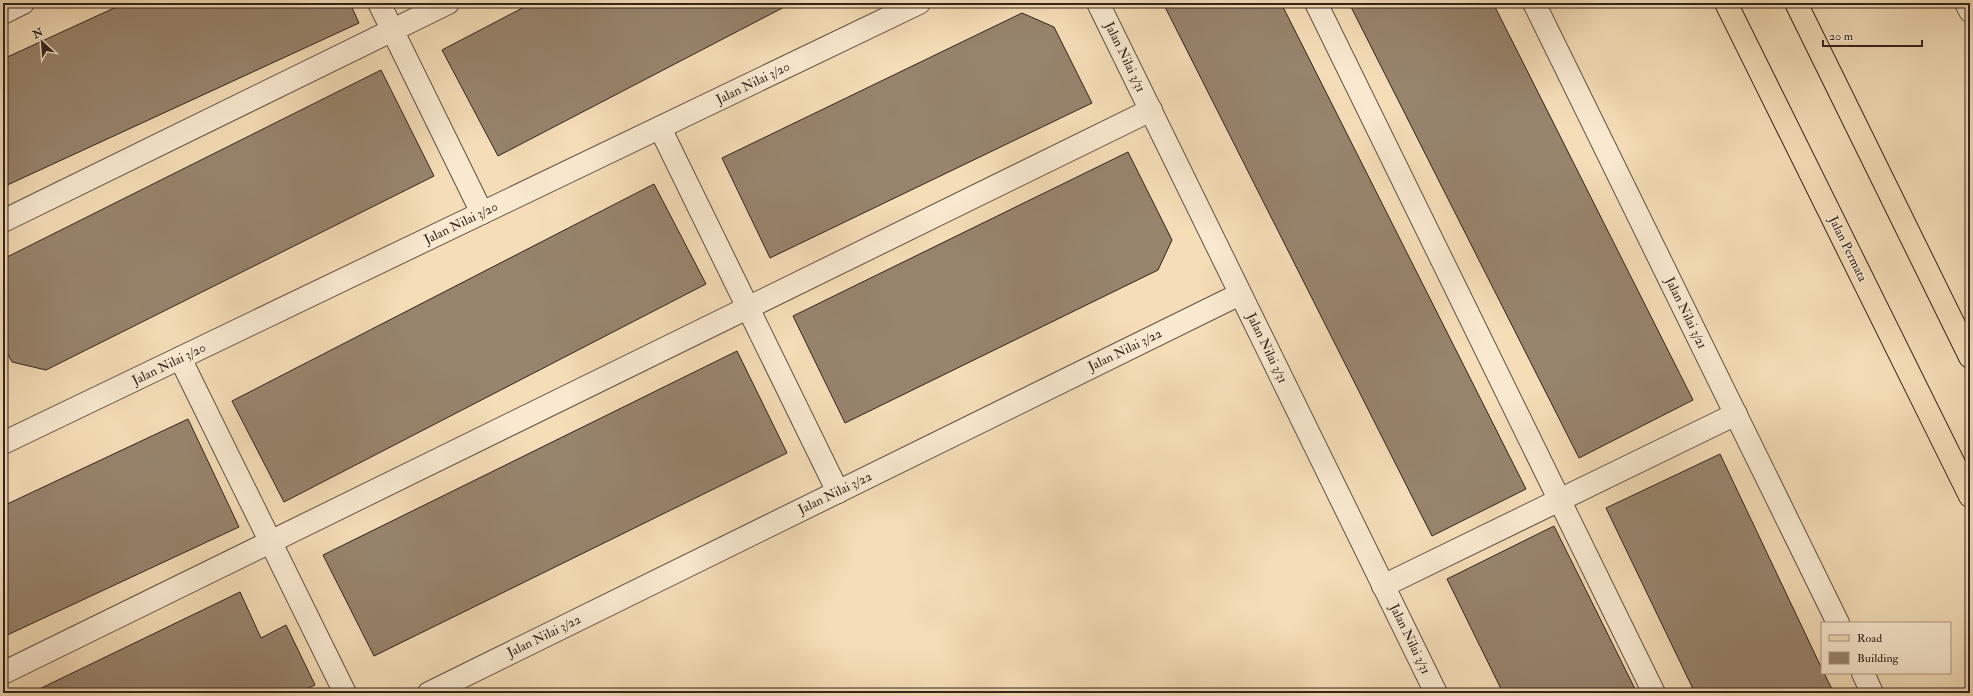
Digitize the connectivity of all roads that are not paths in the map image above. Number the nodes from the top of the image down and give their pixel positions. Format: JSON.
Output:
{"nodes":[{"id":1,"x":23,"y":3,"type":"edge"},
{"id":2,"x":379,"y":3,"type":"edge"},
{"id":3,"x":448,"y":3,"type":"edge"},
{"id":4,"x":919,"y":3,"type":"edge"},
{"id":5,"x":1098,"y":3,"type":"edge"},
{"id":6,"x":1316,"y":3,"type":"edge"},
{"id":7,"x":1534,"y":3,"type":"edge"},
{"id":8,"x":1726,"y":3,"type":"edge"},
{"id":9,"x":1796,"y":3,"type":"edge"},
{"id":10,"x":1966,"y":3,"type":"edge"},
{"id":11,"x":1970,"y":11,"type":"edge"},
{"id":12,"x":3,"y":13,"type":"edge"},
{"id":13,"x":392,"y":30,"type":"junction"},
{"id":14,"x":1151,"y":110,"type":"junction"},
{"id":15,"x":660,"y":128,"type":"junction"},
{"id":16,"x":482,"y":214,"type":"junction"},
{"id":17,"x":3,"y":221,"type":"edge"},
{"id":18,"x":1240,"y":294,"type":"junction"},
{"id":19,"x":748,"y":308,"type":"junction"},
{"id":20,"x":1970,"y":357,"type":"edge"},
{"id":21,"x":180,"y":358,"type":"junction"},
{"id":22,"x":1736,"y":414,"type":"junction"},
{"id":23,"x":3,"y":443,"type":"edge"},
{"id":24,"x":838,"y":492,"type":"junction"},
{"id":25,"x":1970,"y":496,"type":"edge"},
{"id":26,"x":1560,"y":499,"type":"junction"},
{"id":27,"x":271,"y":542,"type":"junction"},
{"id":28,"x":1384,"y":586,"type":"junction"},
{"id":29,"x":1838,"y":622,"type":"edge"},
{"id":30,"x":3,"y":673,"type":"edge"},
{"id":31,"x":1863,"y":674,"type":"edge"},
{"id":32,"x":345,"y":693,"type":"edge"},
{"id":33,"x":429,"y":693,"type":"edge"},
{"id":34,"x":1436,"y":693,"type":"edge"},
{"id":35,"x":1654,"y":693,"type":"edge"},
{"id":36,"x":1872,"y":693,"type":"edge"}],
"edges":[{"from":1,"to":12,"type":"street"},
{"from":2,"to":13,"type":"street"},
{"from":3,"to":13,"type":"street"},
{"from":4,"to":15,"type":"street","name":"Jalan Nilai 3/20"},
{"from":5,"to":14,"type":"street","name":"Jalan Nilai 3/31"},
{"from":6,"to":26,"type":"street"},
{"from":7,"to":22,"type":"street","name":"Jalan Nilai 3/21"},
{"from":8,"to":25,"type":"main road","name":"Jalan Permata"},
{"from":9,"to":20,"type":"main road"},
{"from":10,"to":11,"type":"street"},
{"from":13,"to":16,"type":"street"},
{"from":13,"to":17,"type":"street"},
{"from":14,"to":18,"type":"street","name":"Jalan Nilai 3/31"},
{"from":14,"to":19,"type":"street"},
{"from":15,"to":16,"type":"street","name":"Jalan Nilai 3/20"},
{"from":15,"to":19,"type":"street"},
{"from":16,"to":21,"type":"street","name":"Jalan Nilai 3/20"},
{"from":18,"to":24,"type":"street","name":"Jalan Nilai 3/22"},
{"from":18,"to":28,"type":"street","name":"Jalan Nilai 3/31"},
{"from":19,"to":24,"type":"street"},
{"from":19,"to":27,"type":"street"},
{"from":21,"to":23,"type":"street","name":"Jalan Nilai 3/20"},
{"from":21,"to":27,"type":"street"},
{"from":22,"to":26,"type":"street"},
{"from":22,"to":29,"type":"street","name":"Jalan Nilai 3/21"},
{"from":24,"to":33,"type":"street","name":"Jalan Nilai 3/22"},
{"from":26,"to":28,"type":"street"},
{"from":26,"to":35,"type":"street"},
{"from":27,"to":30,"type":"street"},
{"from":27,"to":32,"type":"street"},
{"from":28,"to":34,"type":"street","name":"Jalan Nilai 3/31"},
{"from":31,"to":36,"type":"street"}]}
